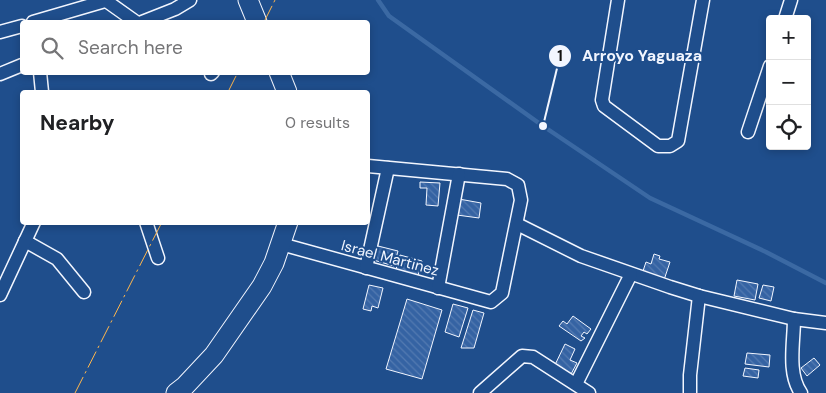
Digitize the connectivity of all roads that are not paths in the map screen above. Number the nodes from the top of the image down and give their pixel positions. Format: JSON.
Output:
{"nodes":[{"id":1,"x":105,"y":0,"type":"edge"},
{"id":2,"x":190,"y":0,"type":"edge"},
{"id":3,"x":248,"y":0,"type":"edge"},
{"id":4,"x":618,"y":0,"type":"edge"},
{"id":5,"x":704,"y":0,"type":"edge"},
{"id":6,"x":791,"y":0,"type":"edge"},
{"id":7,"x":786,"y":15,"type":"edge"},
{"id":8,"x":40,"y":20,"type":"edge"},
{"id":9,"x":133,"y":20,"type":"edge"},
{"id":10,"x":147,"y":20,"type":"edge"},
{"id":11,"x":256,"y":20,"type":"edge"},
{"id":12,"x":20,"y":27,"type":"edge"},
{"id":13,"x":0,"y":32,"type":"edge"},
{"id":14,"x":20,"y":66,"type":"edge"},
{"id":15,"x":0,"y":74,"type":"edge"},
{"id":16,"x":40,"y":75,"type":"edge"},
{"id":17,"x":280,"y":75,"type":"edge"},
{"id":18,"x":766,"y":78,"type":"edge"},
{"id":19,"x":42,"y":90,"type":"edge"},
{"id":20,"x":286,"y":90,"type":"edge"},
{"id":21,"x":748,"y":132,"type":"dead end"},
{"id":22,"x":370,"y":166,"type":"edge"},
{"id":23,"x":388,"y":168,"type":"junction"},
{"id":24,"x":459,"y":174,"type":"junction"},
{"id":25,"x":517,"y":224,"type":"junction"},
{"id":26,"x":33,"y":225,"type":"edge"},
{"id":27,"x":147,"y":225,"type":"edge"},
{"id":28,"x":287,"y":225,"type":"edge"},
{"id":29,"x":25,"y":241,"type":"junction"},
{"id":30,"x":281,"y":244,"type":"junction"},
{"id":31,"x":158,"y":258,"type":"dead end"},
{"id":32,"x":366,"y":268,"type":"junction"},
{"id":33,"x":631,"y":274,"type":"junction"},
{"id":34,"x":438,"y":288,"type":"junction"},
{"id":35,"x":84,"y":292,"type":"dead end"},
{"id":36,"x":0,"y":295,"type":"edge"},
{"id":37,"x":699,"y":296,"type":"junction"},
{"id":38,"x":794,"y":319,"type":"junction"},
{"id":39,"x":826,"y":323,"type":"edge"},
{"id":40,"x":576,"y":384,"type":"junction"},
{"id":41,"x":176,"y":393,"type":"edge"},
{"id":42,"x":480,"y":393,"type":"edge"},
{"id":43,"x":589,"y":393,"type":"edge"},
{"id":44,"x":690,"y":393,"type":"edge"},
{"id":45,"x":801,"y":393,"type":"edge"}],
"edges":[{"from":1,"to":8,"type":"street"},
{"from":1,"to":9,"type":"street"},
{"from":2,"to":10,"type":"street"},
{"from":3,"to":11,"type":"street"},
{"from":4,"to":5,"type":"street"},
{"from":6,"to":7,"type":"street"},
{"from":12,"to":13,"type":"street"},
{"from":14,"to":15,"type":"street"},
{"from":16,"to":19,"type":"street"},
{"from":17,"to":20,"type":"street"},
{"from":18,"to":21,"type":"street"},
{"from":22,"to":23,"type":"street"},
{"from":23,"to":24,"type":"street"},
{"from":23,"to":32,"type":"street"},
{"from":24,"to":25,"type":"street"},
{"from":24,"to":34,"type":"street"},
{"from":25,"to":33,"type":"street"},
{"from":25,"to":34,"type":"street","name":"Israel Martinez"},
{"from":26,"to":29,"type":"street"},
{"from":27,"to":31,"type":"street"},
{"from":28,"to":30,"type":"street"},
{"from":29,"to":35,"type":"street"},
{"from":29,"to":36,"type":"street"},
{"from":30,"to":32,"type":"street","name":"Israel Martinez"},
{"from":30,"to":41,"type":"street"},
{"from":32,"to":34,"type":"street","name":"Israel Martinez"},
{"from":33,"to":37,"type":"street"},
{"from":33,"to":40,"type":"street"},
{"from":37,"to":38,"type":"street"},
{"from":37,"to":44,"type":"street"},
{"from":38,"to":39,"type":"street"},
{"from":38,"to":45,"type":"street"},
{"from":40,"to":42,"type":"street"},
{"from":40,"to":43,"type":"street"}]}
